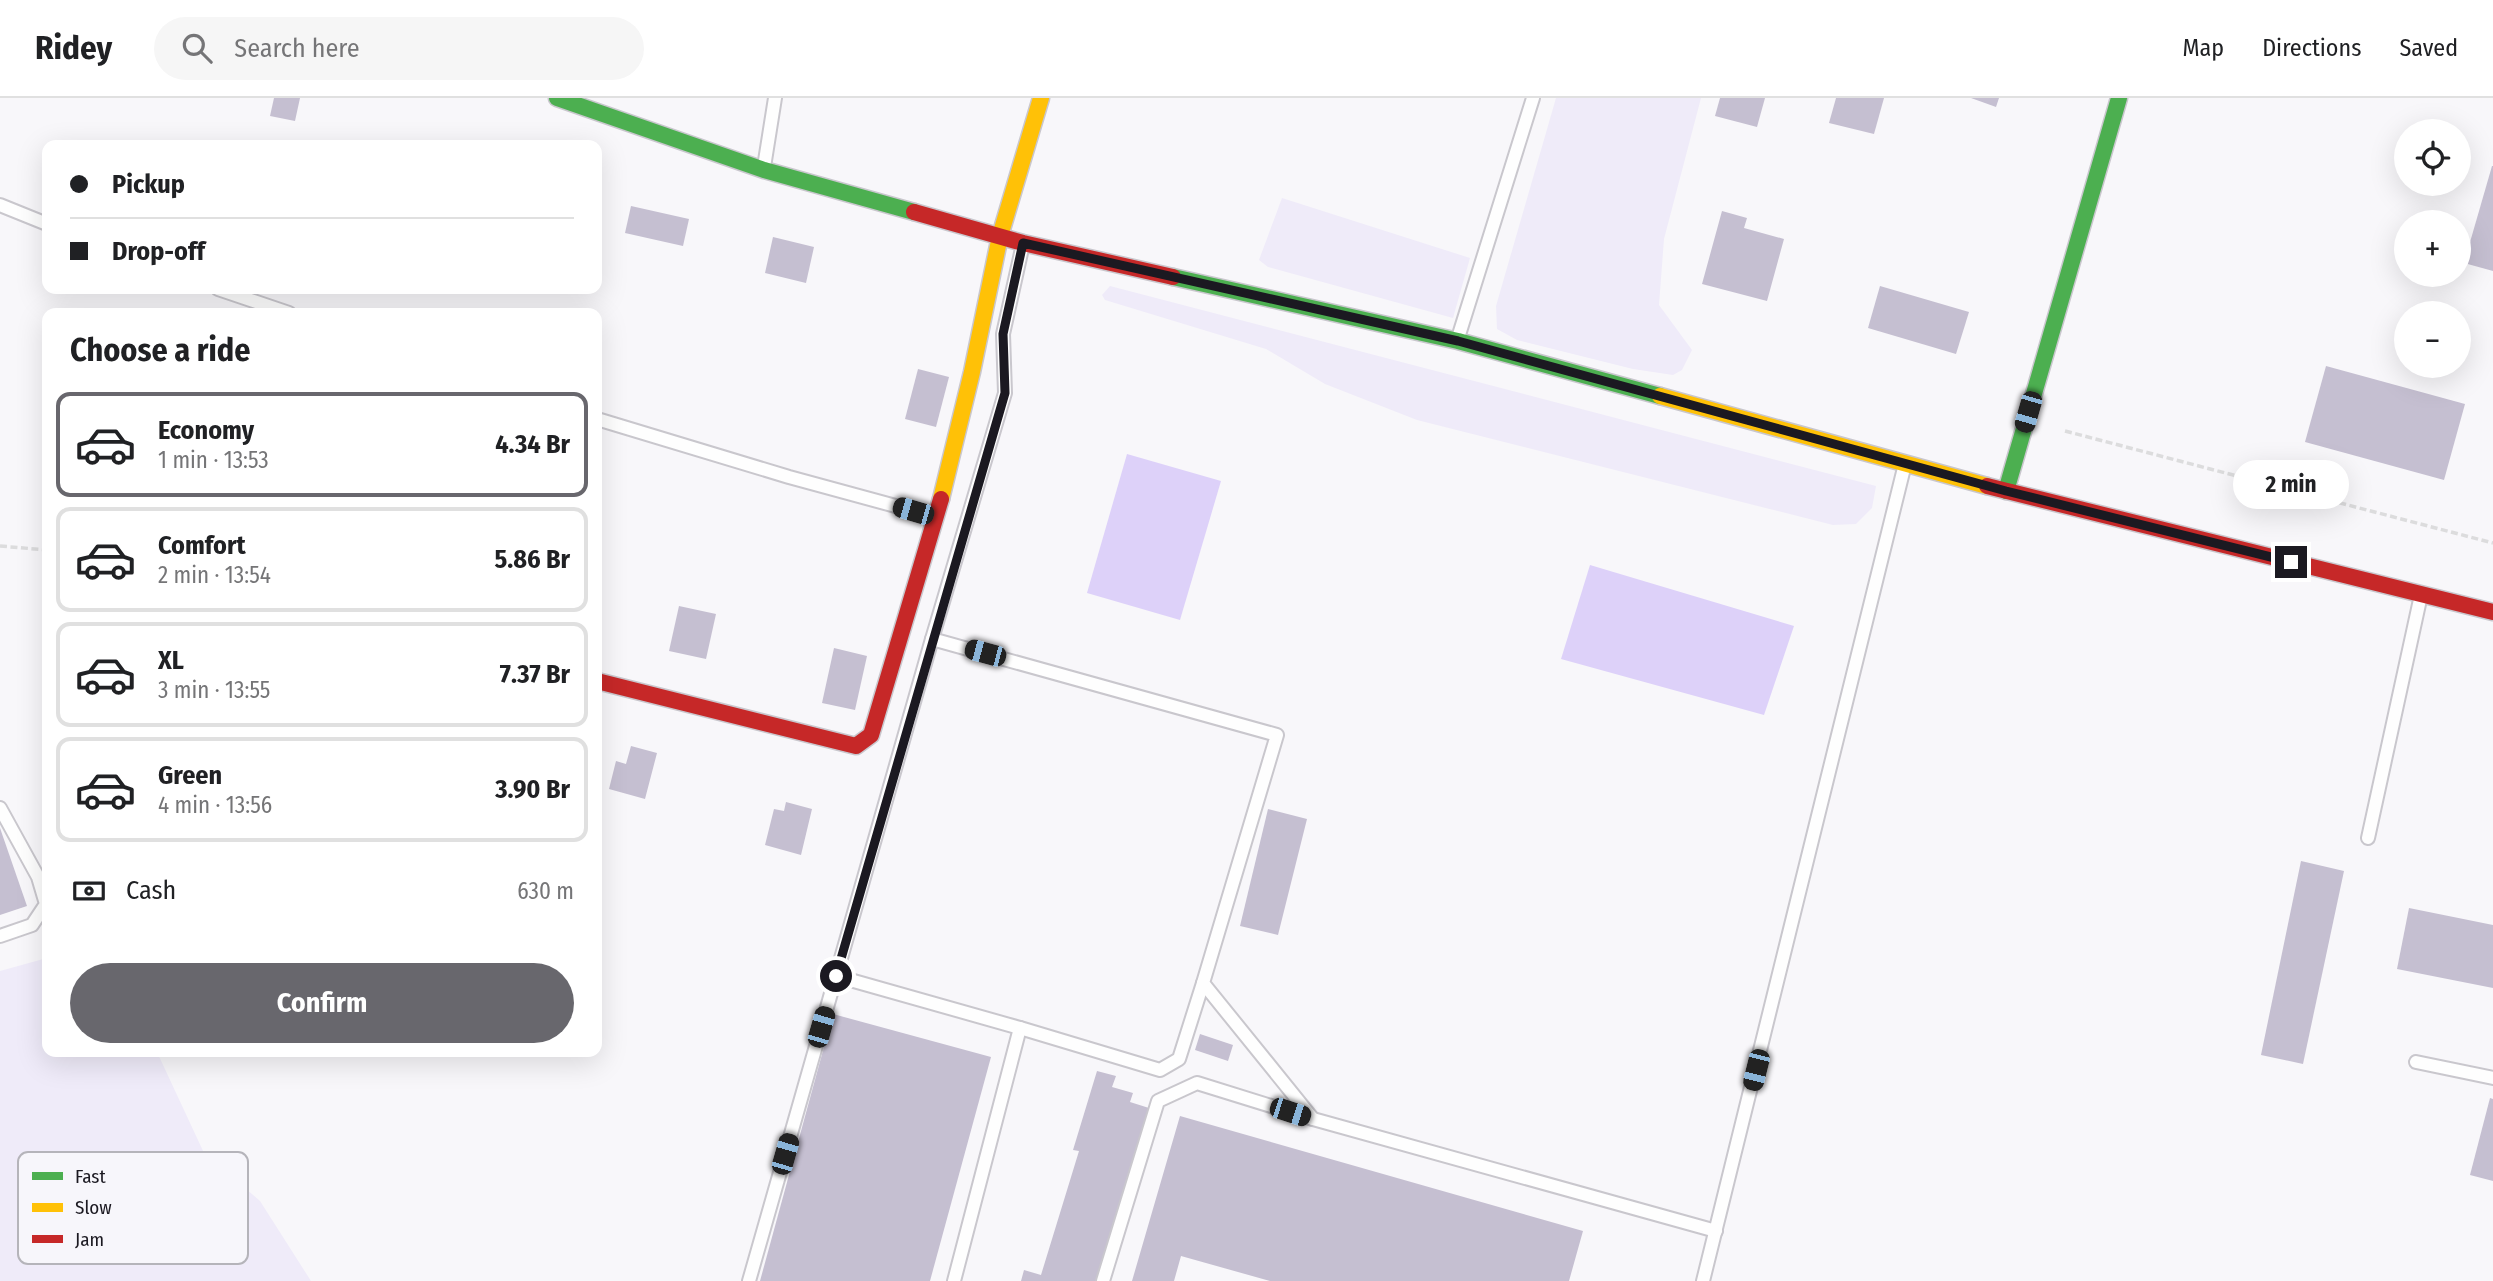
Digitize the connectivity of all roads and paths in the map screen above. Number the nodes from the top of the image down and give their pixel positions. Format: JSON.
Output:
{"nodes":[{"id":1,"x":558,"y":98,"type":"edge"},
{"id":2,"x":775,"y":98,"type":"edge"},
{"id":3,"x":1041,"y":98,"type":"edge"},
{"id":4,"x":1533,"y":98,"type":"edge"},
{"id":5,"x":2119,"y":98,"type":"edge"},
{"id":6,"x":764,"y":170,"type":"junction"},
{"id":7,"x":0,"y":205,"type":"edge"},
{"id":8,"x":42,"y":222,"type":"edge"},
{"id":9,"x":1000,"y":236,"type":"junction"},
{"id":10,"x":1023,"y":243,"type":"junction"},
{"id":11,"x":233,"y":294,"type":"edge"},
{"id":12,"x":274,"y":308,"type":"edge"},
{"id":13,"x":1458,"y":341,"type":"junction"},
{"id":14,"x":602,"y":421,"type":"edge"},
{"id":15,"x":2065,"y":431,"type":"dead end"},
{"id":16,"x":1905,"y":464,"type":"junction"},
{"id":17,"x":2006,"y":491,"type":"junction"},
{"id":18,"x":937,"y":517,"type":"junction"},
{"id":19,"x":2493,"y":543,"type":"edge"},
{"id":20,"x":0,"y":546,"type":"edge"},
{"id":21,"x":42,"y":550,"type":"edge"},
{"id":22,"x":2421,"y":595,"type":"junction"},
{"id":23,"x":2493,"y":612,"type":"edge"},
{"id":24,"x":932,"y":639,"type":"junction"},
{"id":25,"x":602,"y":682,"type":"edge"},
{"id":26,"x":0,"y":808,"type":"edge"},
{"id":27,"x":2368,"y":838,"type":"dead end"},
{"id":28,"x":42,"y":890,"type":"edge"},
{"id":29,"x":42,"y":910,"type":"edge"},
{"id":30,"x":0,"y":936,"type":"edge"},
{"id":31,"x":836,"y":976,"type":"junction"},
{"id":32,"x":1203,"y":983,"type":"junction"},
{"id":33,"x":1020,"y":1028,"type":"junction"},
{"id":34,"x":2416,"y":1062,"type":"dead end"},
{"id":35,"x":2493,"y":1078,"type":"edge"},
{"id":36,"x":1313,"y":1119,"type":"junction"},
{"id":37,"x":1716,"y":1231,"type":"junction"},
{"id":38,"x":749,"y":1281,"type":"edge"},
{"id":39,"x":954,"y":1281,"type":"edge"},
{"id":40,"x":1103,"y":1281,"type":"edge"},
{"id":41,"x":1703,"y":1281,"type":"edge"}],
"edges":[{"from":1,"to":6,"type":"street"},
{"from":2,"to":6,"type":"lane"},
{"from":3,"to":9,"type":"street"},
{"from":4,"to":13,"type":"lane"},
{"from":5,"to":17,"type":"street"},
{"from":6,"to":9,"type":"street"},
{"from":7,"to":8,"type":"lane"},
{"from":9,"to":10,"type":"street"},
{"from":9,"to":18,"type":"street"},
{"from":10,"to":13,"type":"street"},
{"from":10,"to":24,"type":"lane"},
{"from":11,"to":12,"type":"lane"},
{"from":13,"to":16,"type":"street"},
{"from":14,"to":18,"type":"lane"},
{"from":15,"to":19,"type":"path"},
{"from":16,"to":17,"type":"street"},
{"from":16,"to":37,"type":"lane"},
{"from":17,"to":22,"type":"street"},
{"from":18,"to":25,"type":"street"},
{"from":20,"to":21,"type":"path"},
{"from":22,"to":23,"type":"street"},
{"from":22,"to":27,"type":"lane"},
{"from":24,"to":31,"type":"lane"},
{"from":24,"to":32,"type":"lane"},
{"from":26,"to":28,"type":"lane"},
{"from":29,"to":30,"type":"lane"},
{"from":31,"to":33,"type":"lane"},
{"from":31,"to":38,"type":"lane"},
{"from":32,"to":33,"type":"lane"},
{"from":32,"to":36,"type":"lane"},
{"from":33,"to":39,"type":"lane"},
{"from":34,"to":35,"type":"lane"},
{"from":36,"to":37,"type":"lane"},
{"from":36,"to":40,"type":"lane"},
{"from":37,"to":41,"type":"lane"}]}
